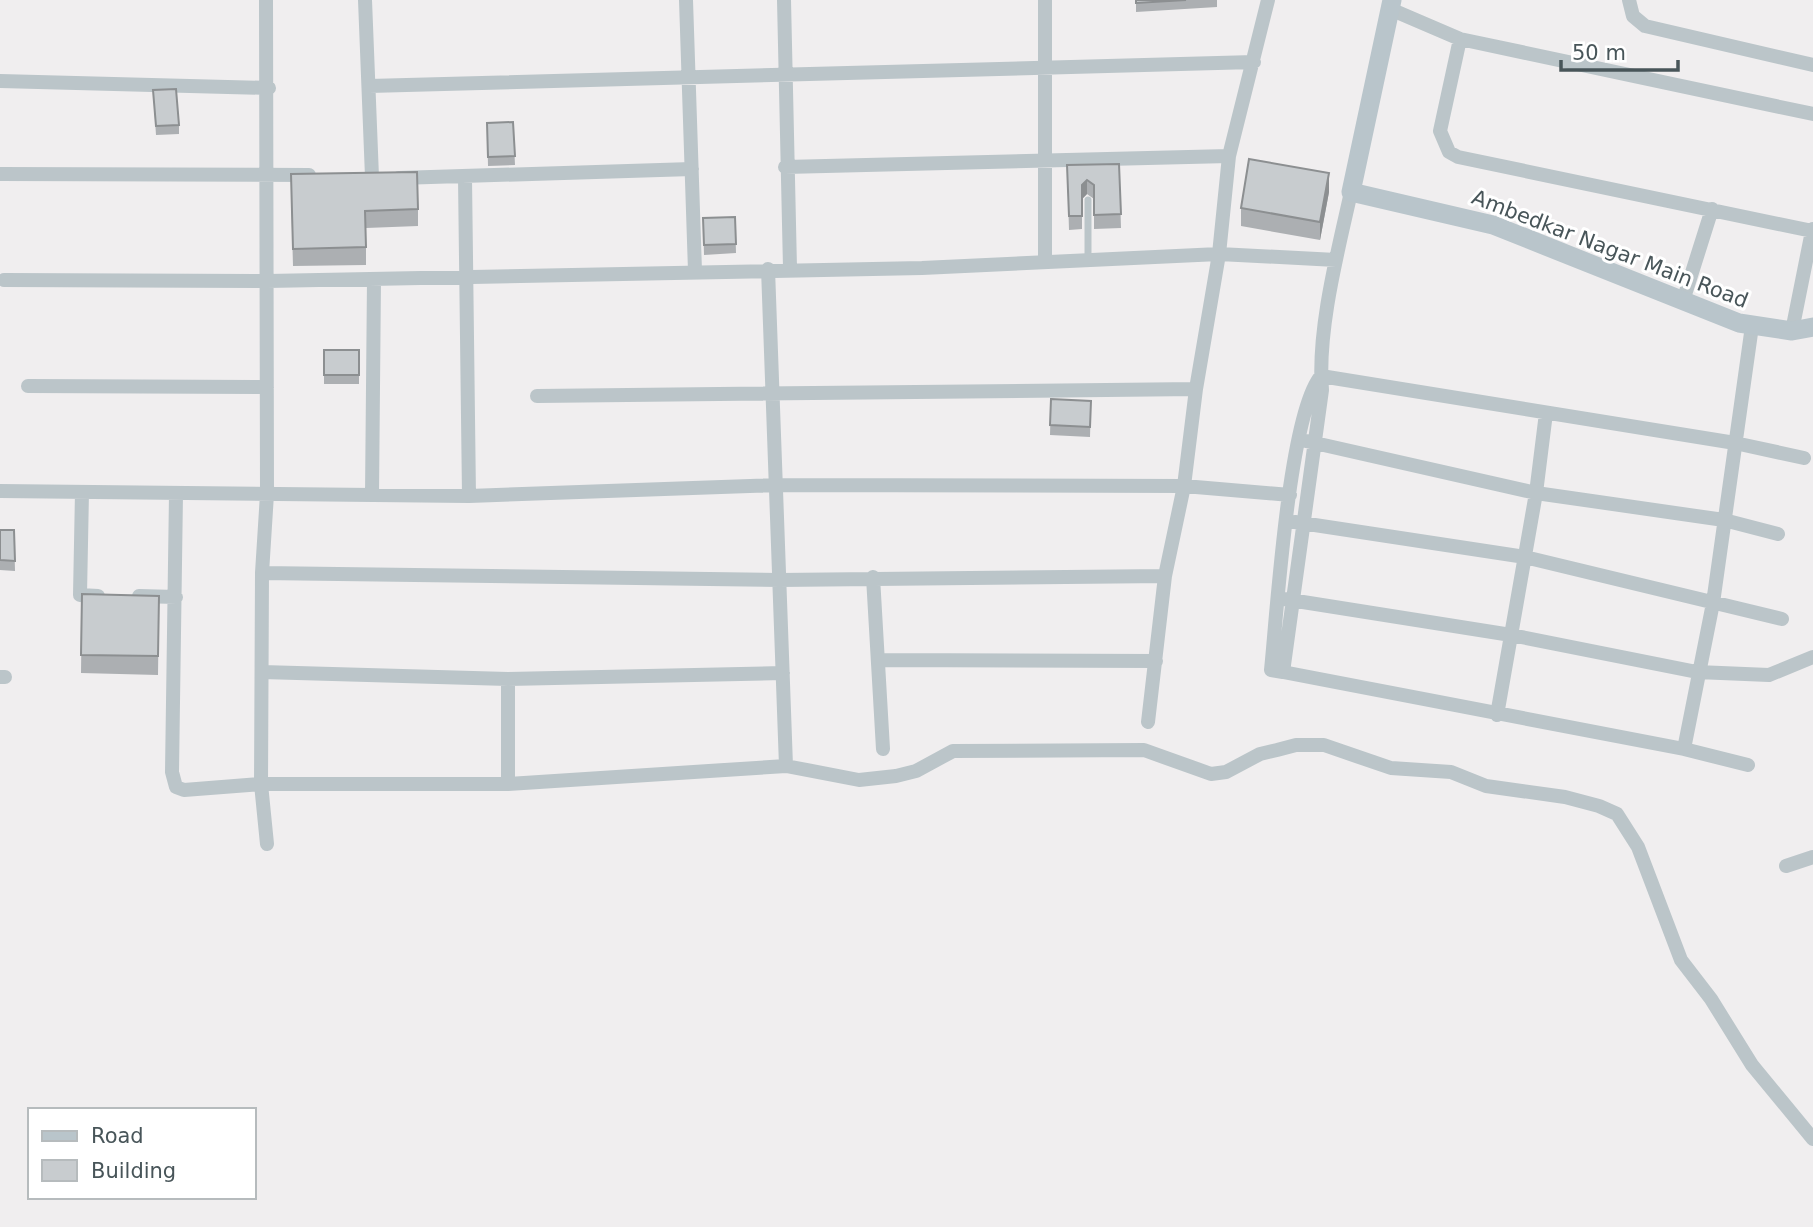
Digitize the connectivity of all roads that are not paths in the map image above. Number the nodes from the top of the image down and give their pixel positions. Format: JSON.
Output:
{"nodes":[{"id":1,"x":267,"y":0,"type":"edge"},
{"id":2,"x":365,"y":0,"type":"edge"},
{"id":3,"x":686,"y":0,"type":"edge"},
{"id":4,"x":785,"y":0,"type":"edge"},
{"id":5,"x":1045,"y":0,"type":"edge"},
{"id":6,"x":1268,"y":0,"type":"edge"},
{"id":7,"x":1629,"y":0,"type":"edge"},
{"id":8,"x":1391,"y":5,"type":"edge"},
{"id":9,"x":1460,"y":39,"type":"junction"},
{"id":10,"x":1254,"y":62,"type":"junction"},
{"id":11,"x":1813,"y":65,"type":"edge"},
{"id":12,"x":1045,"y":68,"type":"junction"},
{"id":13,"x":785,"y":75,"type":"junction"},
{"id":14,"x":688,"y":78,"type":"junction"},
{"id":15,"x":0,"y":81,"type":"edge"},
{"id":16,"x":369,"y":86,"type":"junction"},
{"id":17,"x":268,"y":88,"type":"junction"},
{"id":18,"x":1813,"y":114,"type":"edge"},
{"id":19,"x":1229,"y":156,"type":"junction"},
{"id":20,"x":1045,"y":161,"type":"junction"},
{"id":21,"x":785,"y":167,"type":"junction"},
{"id":22,"x":692,"y":169,"type":"junction"},
{"id":23,"x":0,"y":174,"type":"edge"},
{"id":24,"x":268,"y":174,"type":"junction"},
{"id":25,"x":320,"y":176,"type":"edge"},
{"id":26,"x":465,"y":178,"type":"junction"},
{"id":27,"x":1351,"y":192,"type":"junction"},
{"id":28,"x":1088,"y":200,"type":"dead end"},
{"id":29,"x":1712,"y":209,"type":"junction"},
{"id":30,"x":1813,"y":230,"type":"edge"},
{"id":31,"x":1219,"y":254,"type":"junction"},
{"id":32,"x":1088,"y":260,"type":"junction"},
{"id":33,"x":1336,"y":260,"type":"junction"},
{"id":34,"x":1045,"y":262,"type":"junction"},
{"id":35,"x":790,"y":268,"type":"junction"},
{"id":36,"x":768,"y":269,"type":"junction"},
{"id":37,"x":695,"y":271,"type":"junction"},
{"id":38,"x":467,"y":276,"type":"junction"},
{"id":39,"x":374,"y":279,"type":"junction"},
{"id":40,"x":4,"y":280,"type":"dead end"},
{"id":41,"x":268,"y":281,"type":"junction"},
{"id":42,"x":1684,"y":301,"type":"junction"},
{"id":43,"x":1752,"y":327,"type":"junction"},
{"id":44,"x":1813,"y":327,"type":"edge"},
{"id":45,"x":1792,"y":331,"type":"junction"},
{"id":46,"x":1321,"y":376,"type":"junction"},
{"id":47,"x":27,"y":386,"type":"dead end"},
{"id":48,"x":267,"y":387,"type":"junction"},
{"id":49,"x":1196,"y":389,"type":"junction"},
{"id":50,"x":773,"y":393,"type":"junction"},
{"id":51,"x":537,"y":396,"type":"dead end"},
{"id":52,"x":1546,"y":413,"type":"junction"},
{"id":53,"x":1298,"y":440,"type":"junction"},
{"id":54,"x":1313,"y":443,"type":"junction"},
{"id":55,"x":1735,"y":443,"type":"junction"},
{"id":56,"x":1804,"y":458,"type":"dead end"},
{"id":57,"x":777,"y":485,"type":"junction"},
{"id":58,"x":1184,"y":485,"type":"junction"},
{"id":59,"x":0,"y":491,"type":"edge"},
{"id":60,"x":82,"y":492,"type":"junction"},
{"id":61,"x":1536,"y":493,"type":"junction"},
{"id":62,"x":176,"y":494,"type":"junction"},
{"id":63,"x":267,"y":494,"type":"junction"},
{"id":64,"x":373,"y":495,"type":"junction"},
{"id":65,"x":1290,"y":495,"type":"junction"},
{"id":66,"x":469,"y":496,"type":"junction"},
{"id":67,"x":1724,"y":520,"type":"junction"},
{"id":68,"x":1295,"y":522,"type":"junction"},
{"id":69,"x":1778,"y":534,"type":"dead end"},
{"id":70,"x":1525,"y":556,"type":"junction"},
{"id":71,"x":261,"y":573,"type":"junction"},
{"id":72,"x":1165,"y":576,"type":"junction"},
{"id":73,"x":873,"y":577,"type":"junction"},
{"id":74,"x":779,"y":580,"type":"junction"},
{"id":75,"x":176,"y":597,"type":"junction"},
{"id":76,"x":1285,"y":600,"type":"junction"},
{"id":77,"x":1713,"y":603,"type":"junction"},
{"id":78,"x":1782,"y":618,"type":"dead end"},
{"id":79,"x":1511,"y":635,"type":"junction"},
{"id":80,"x":1813,"y":657,"type":"edge"},
{"id":81,"x":878,"y":660,"type":"junction"},
{"id":82,"x":1156,"y":662,"type":"junction"},
{"id":83,"x":262,"y":672,"type":"junction"},
{"id":84,"x":783,"y":673,"type":"junction"},
{"id":85,"x":1697,"y":673,"type":"junction"},
{"id":86,"x":508,"y":679,"type":"junction"},
{"id":87,"x":1497,"y":715,"type":"junction"},
{"id":88,"x":1148,"y":722,"type":"dead end"},
{"id":89,"x":883,"y":749,"type":"dead end"},
{"id":90,"x":1684,"y":749,"type":"junction"},
{"id":91,"x":1748,"y":765,"type":"dead end"},
{"id":92,"x":786,"y":766,"type":"junction"},
{"id":93,"x":261,"y":783,"type":"junction"},
{"id":94,"x":508,"y":784,"type":"junction"},
{"id":95,"x":267,"y":844,"type":"dead end"},
{"id":96,"x":1813,"y":857,"type":"edge"},
{"id":97,"x":1786,"y":866,"type":"dead end"},
{"id":98,"x":1813,"y":1139,"type":"edge"}],
"edges":[{"from":1,"to":17,"type":"street"},
{"from":2,"to":16,"type":"street"},
{"from":3,"to":14,"type":"street"},
{"from":4,"to":13,"type":"street"},
{"from":5,"to":12,"type":"street"},
{"from":6,"to":10,"type":"street"},
{"from":7,"to":11,"type":"street"},
{"from":8,"to":9,"type":"street"},
{"from":8,"to":27,"type":"street"},
{"from":9,"to":18,"type":"street"},
{"from":9,"to":29,"type":"street"},
{"from":10,"to":12,"type":"street"},
{"from":10,"to":19,"type":"street"},
{"from":12,"to":13,"type":"street"},
{"from":12,"to":20,"type":"street"},
{"from":13,"to":14,"type":"street"},
{"from":13,"to":21,"type":"street"},
{"from":14,"to":16,"type":"street"},
{"from":14,"to":22,"type":"street"},
{"from":15,"to":17,"type":"street"},
{"from":16,"to":26,"type":"street"},
{"from":17,"to":24,"type":"street"},
{"from":19,"to":20,"type":"street"},
{"from":19,"to":31,"type":"street"},
{"from":20,"to":21,"type":"street"},
{"from":20,"to":34,"type":"street"},
{"from":21,"to":35,"type":"street"},
{"from":22,"to":26,"type":"street"},
{"from":22,"to":37,"type":"street"},
{"from":23,"to":24,"type":"street"},
{"from":24,"to":25,"type":"street"},
{"from":24,"to":41,"type":"street"},
{"from":26,"to":38,"type":"street"},
{"from":27,"to":33,"type":"street"},
{"from":27,"to":42,"type":"street","name":"Ambedkar Nagar Main Road"},
{"from":28,"to":32,"type":"lane"},
{"from":29,"to":30,"type":"street"},
{"from":29,"to":42,"type":"street"},
{"from":30,"to":45,"type":"street"},
{"from":31,"to":32,"type":"street"},
{"from":31,"to":33,"type":"street"},
{"from":31,"to":49,"type":"street"},
{"from":32,"to":34,"type":"street"},
{"from":33,"to":46,"type":"street"},
{"from":34,"to":35,"type":"street"},
{"from":35,"to":36,"type":"street"},
{"from":36,"to":37,"type":"street"},
{"from":36,"to":50,"type":"street"},
{"from":37,"to":38,"type":"street"},
{"from":38,"to":39,"type":"street"},
{"from":38,"to":66,"type":"street"},
{"from":39,"to":41,"type":"street"},
{"from":39,"to":64,"type":"street"},
{"from":40,"to":41,"type":"street"},
{"from":41,"to":48,"type":"street"},
{"from":42,"to":43,"type":"street","name":"Ambedkar Nagar Main Road"},
{"from":43,"to":45,"type":"street","name":"Ambedkar Nagar Main Road"},
{"from":43,"to":55,"type":"street"},
{"from":44,"to":45,"type":"street","name":"Ambedkar Nagar Main Road"},
{"from":46,"to":52,"type":"street"},
{"from":46,"to":53,"type":"street"},
{"from":46,"to":54,"type":"street"},
{"from":47,"to":48,"type":"street"},
{"from":48,"to":63,"type":"street"},
{"from":49,"to":50,"type":"street"},
{"from":49,"to":58,"type":"street"},
{"from":50,"to":51,"type":"street"},
{"from":50,"to":57,"type":"street"},
{"from":52,"to":55,"type":"street"},
{"from":52,"to":61,"type":"street"},
{"from":53,"to":54,"type":"street"},
{"from":53,"to":65,"type":"street"},
{"from":54,"to":61,"type":"street"},
{"from":54,"to":68,"type":"street"},
{"from":55,"to":56,"type":"street"},
{"from":55,"to":67,"type":"street"},
{"from":57,"to":58,"type":"street"},
{"from":57,"to":66,"type":"street"},
{"from":57,"to":74,"type":"street"},
{"from":58,"to":65,"type":"street"},
{"from":58,"to":72,"type":"street"},
{"from":59,"to":60,"type":"street"},
{"from":60,"to":62,"type":"street"},
{"from":60,"to":75,"type":"street"},
{"from":61,"to":67,"type":"street"},
{"from":61,"to":70,"type":"street"},
{"from":62,"to":63,"type":"street"},
{"from":62,"to":75,"type":"street"},
{"from":63,"to":64,"type":"street"},
{"from":63,"to":71,"type":"street"},
{"from":64,"to":66,"type":"street"},
{"from":65,"to":68,"type":"street"},
{"from":67,"to":69,"type":"street"},
{"from":67,"to":77,"type":"street"},
{"from":68,"to":70,"type":"street"},
{"from":68,"to":76,"type":"street"},
{"from":70,"to":77,"type":"street"},
{"from":70,"to":79,"type":"street"},
{"from":71,"to":74,"type":"street"},
{"from":71,"to":83,"type":"street"},
{"from":72,"to":73,"type":"street"},
{"from":72,"to":82,"type":"street"},
{"from":73,"to":74,"type":"street"},
{"from":73,"to":81,"type":"street"},
{"from":74,"to":84,"type":"street"},
{"from":75,"to":93,"type":"street"},
{"from":76,"to":79,"type":"street"},
{"from":76,"to":87,"type":"street"},
{"from":77,"to":78,"type":"street"},
{"from":77,"to":85,"type":"street"},
{"from":79,"to":85,"type":"street"},
{"from":79,"to":87,"type":"street"},
{"from":80,"to":85,"type":"street"},
{"from":81,"to":82,"type":"street"},
{"from":81,"to":89,"type":"street"},
{"from":82,"to":88,"type":"street"},
{"from":83,"to":86,"type":"street"},
{"from":83,"to":93,"type":"street"},
{"from":84,"to":86,"type":"street"},
{"from":84,"to":92,"type":"street"},
{"from":85,"to":90,"type":"street"},
{"from":86,"to":94,"type":"street"},
{"from":87,"to":90,"type":"street"},
{"from":90,"to":91,"type":"street"},
{"from":92,"to":94,"type":"street"},
{"from":92,"to":98,"type":"street"},
{"from":93,"to":94,"type":"street"},
{"from":93,"to":95,"type":"street"},
{"from":96,"to":97,"type":"street"}]}
